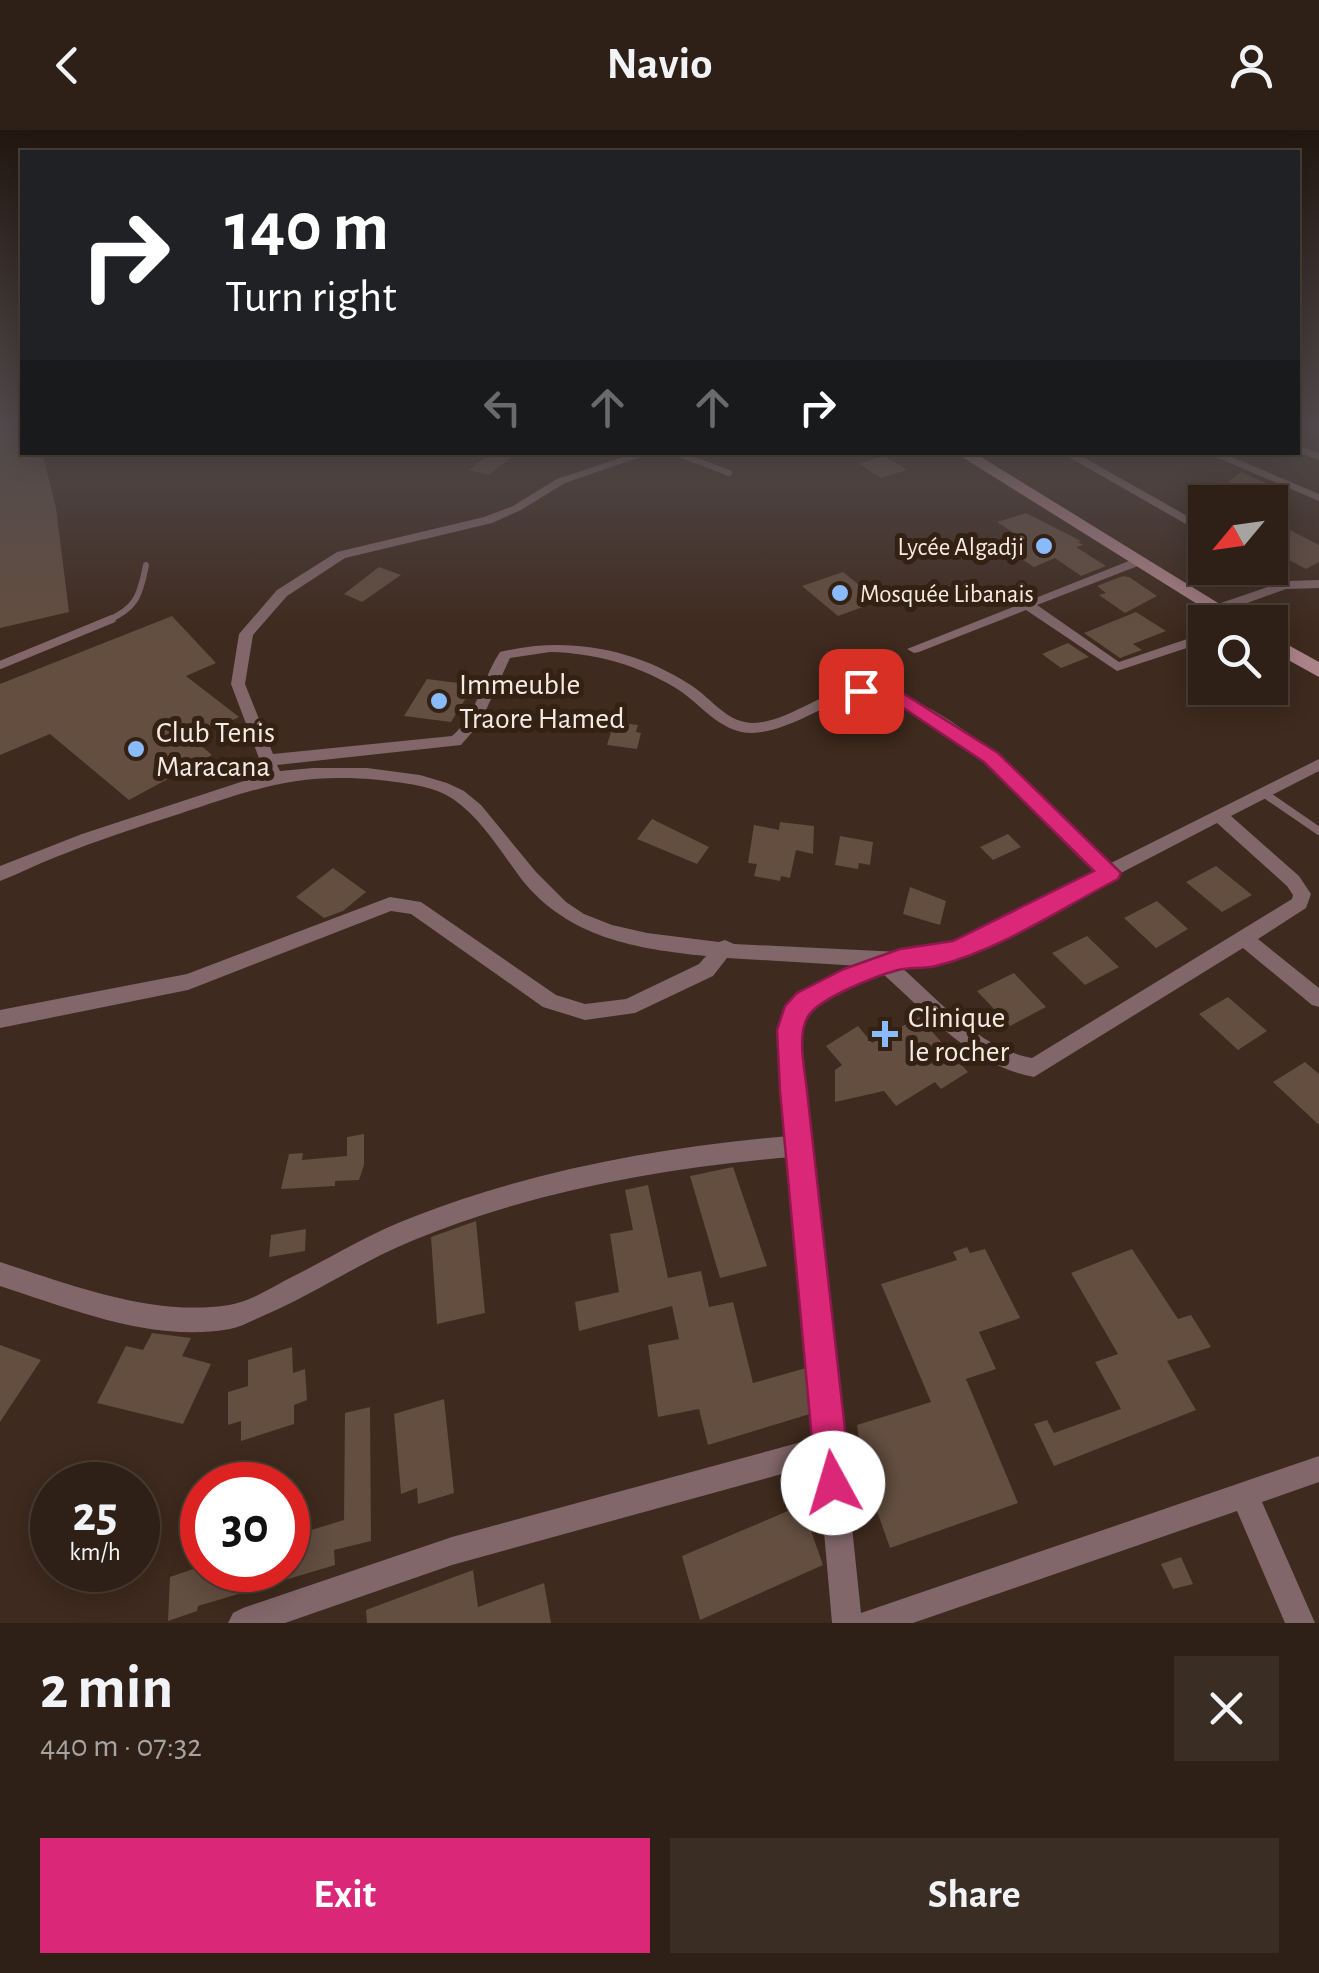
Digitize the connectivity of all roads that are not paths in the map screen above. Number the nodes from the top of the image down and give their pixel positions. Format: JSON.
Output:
{"nodes":[{"id":1,"x":537,"y":496,"type":"edge"},
{"id":2,"x":1033,"y":496,"type":"edge"},
{"id":3,"x":1142,"y":496,"type":"edge"},
{"id":4,"x":1188,"y":521,"type":"edge"},
{"id":5,"x":1139,"y":561,"type":"junction"},
{"id":6,"x":146,"y":565,"type":"dead end"},
{"id":7,"x":1319,"y":584,"type":"edge"},
{"id":8,"x":1285,"y":585,"type":"edge"},
{"id":9,"x":1288,"y":585,"type":"edge"},
{"id":10,"x":1028,"y":604,"type":"junction"},
{"id":11,"x":1210,"y":605,"type":"edge"},
{"id":12,"x":1228,"y":605,"type":"edge"},
{"id":13,"x":1188,"y":643,"type":"edge"},
{"id":14,"x":914,"y":649,"type":"dead end"},
{"id":15,"x":1288,"y":652,"type":"edge"},
{"id":16,"x":0,"y":666,"type":"edge"},
{"id":17,"x":1319,"y":671,"type":"edge"},
{"id":18,"x":1319,"y":764,"type":"edge"},
{"id":19,"x":271,"y":769,"type":"junction"},
{"id":20,"x":1265,"y":794,"type":"junction"},
{"id":21,"x":1221,"y":817,"type":"junction"},
{"id":22,"x":1319,"y":831,"type":"edge"},
{"id":23,"x":1110,"y":873,"type":"junction"},
{"id":24,"x":0,"y":874,"type":"edge"},
{"id":25,"x":1244,"y":938,"type":"junction"},
{"id":26,"x":724,"y":948,"type":"junction"},
{"id":27,"x":893,"y":962,"type":"junction"},
{"id":28,"x":1319,"y":999,"type":"edge"},
{"id":29,"x":0,"y":1019,"type":"edge"},
{"id":30,"x":800,"y":1146,"type":"junction"},
{"id":31,"x":0,"y":1274,"type":"edge"},
{"id":32,"x":830,"y":1448,"type":"junction"},
{"id":33,"x":1319,"y":1469,"type":"edge"},
{"id":34,"x":1245,"y":1496,"type":"junction"},
{"id":35,"x":243,"y":1623,"type":"edge"},
{"id":36,"x":847,"y":1623,"type":"edge"},
{"id":37,"x":871,"y":1623,"type":"edge"},
{"id":38,"x":1300,"y":1623,"type":"edge"}],
"edges":[{"from":1,"to":19,"type":"street"},
{"from":2,"to":5,"type":"street"},
{"from":3,"to":4,"type":"street"},
{"from":5,"to":10,"type":"street"},
{"from":5,"to":11,"type":"street"},
{"from":6,"to":16,"type":"lane"},
{"from":7,"to":9,"type":"street"},
{"from":8,"to":12,"type":"street"},
{"from":10,"to":13,"type":"street"},
{"from":10,"to":14,"type":"street"},
{"from":15,"to":17,"type":"street"},
{"from":18,"to":20,"type":"street"},
{"from":19,"to":23,"type":"street"},
{"from":19,"to":24,"type":"street"},
{"from":19,"to":26,"type":"street"},
{"from":20,"to":21,"type":"street"},
{"from":20,"to":22,"type":"lane"},
{"from":21,"to":23,"type":"street"},
{"from":21,"to":25,"type":"street"},
{"from":23,"to":27,"type":"street"},
{"from":25,"to":27,"type":"street"},
{"from":25,"to":28,"type":"street"},
{"from":26,"to":27,"type":"street"},
{"from":26,"to":29,"type":"street"},
{"from":27,"to":30,"type":"street"},
{"from":30,"to":31,"type":"street"},
{"from":30,"to":32,"type":"street"},
{"from":32,"to":35,"type":"street"},
{"from":32,"to":36,"type":"street"},
{"from":33,"to":34,"type":"street"},
{"from":34,"to":37,"type":"street"},
{"from":34,"to":38,"type":"street"}]}
